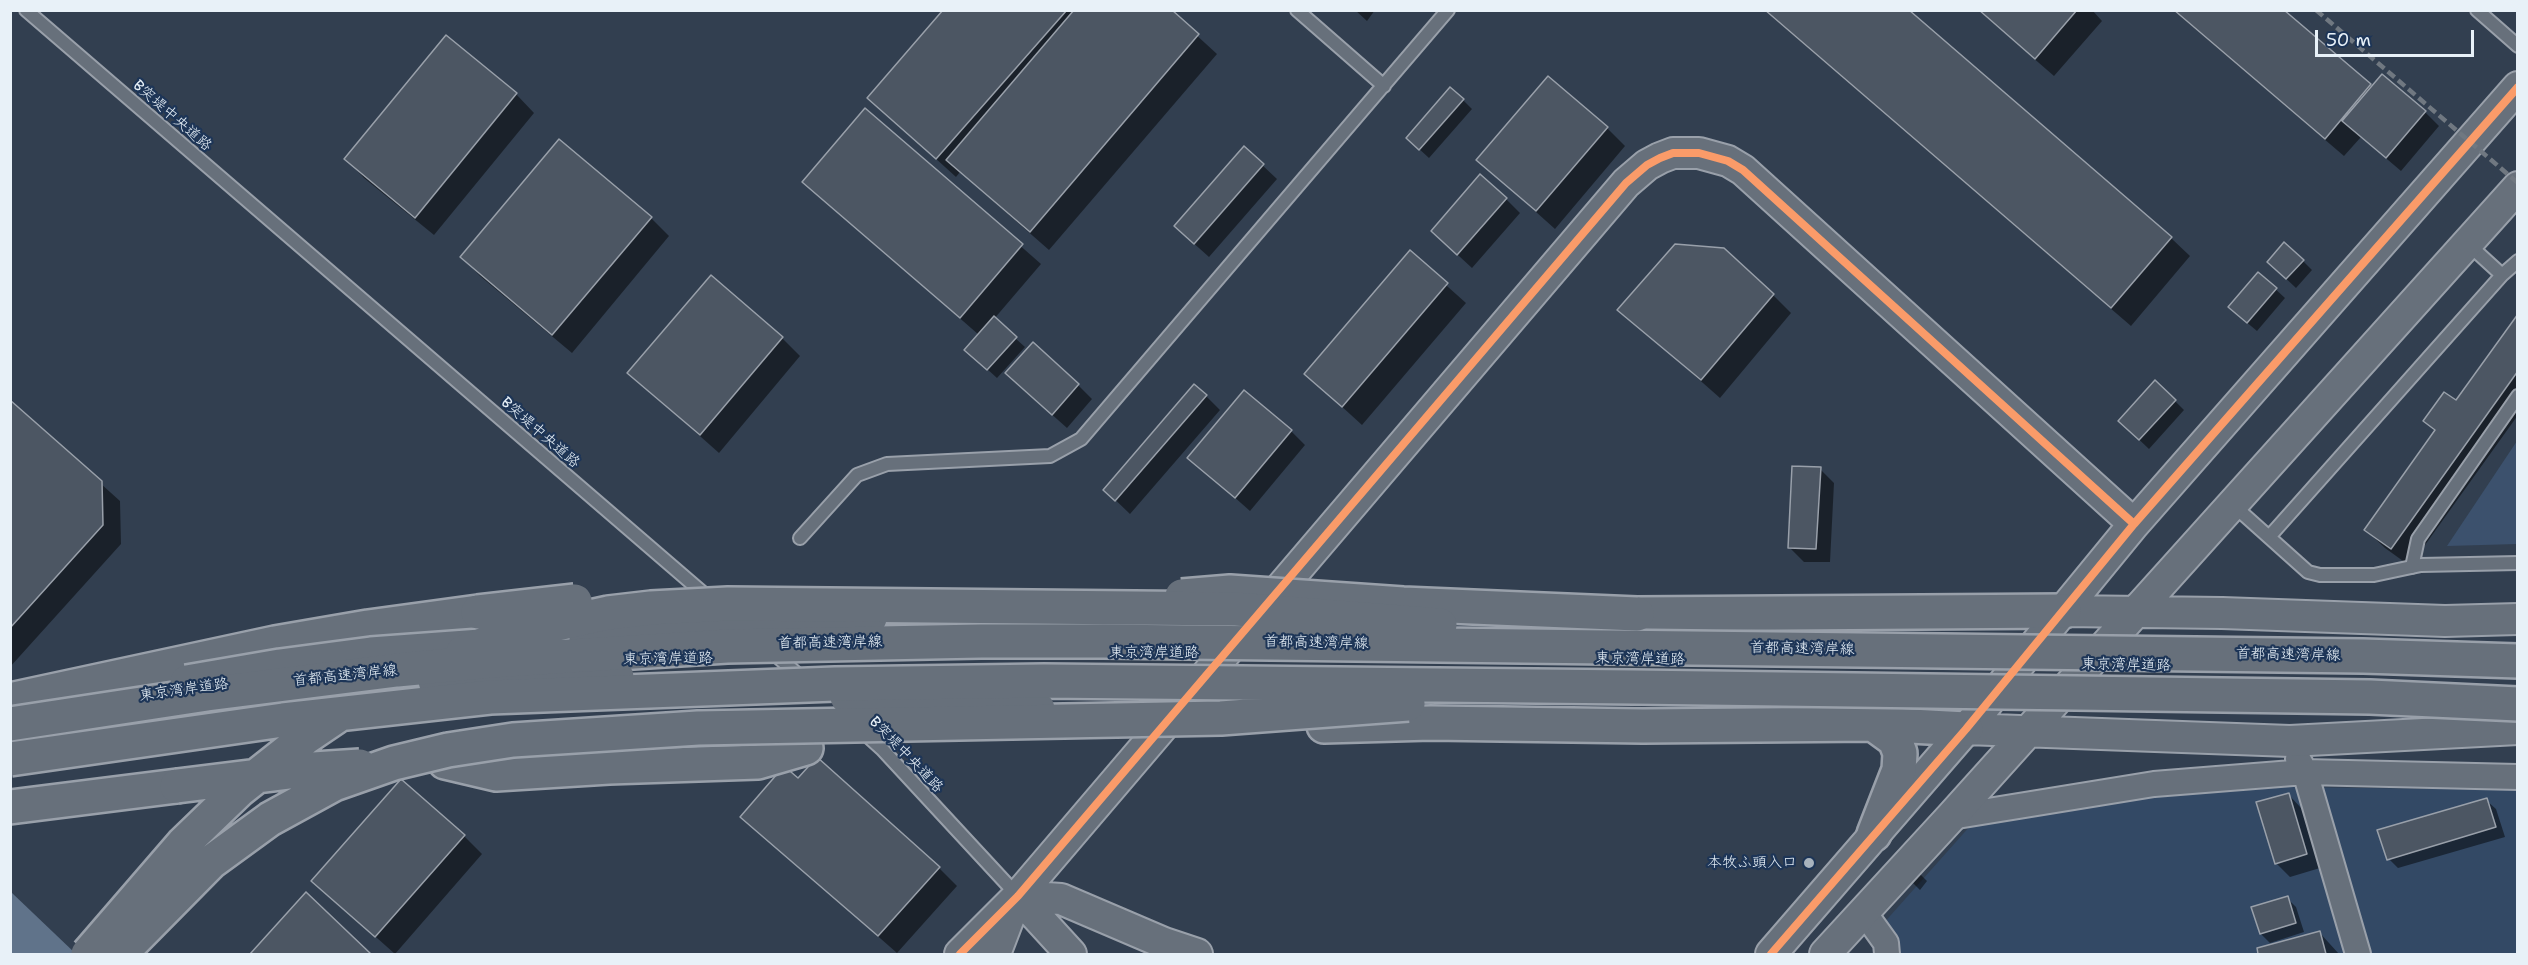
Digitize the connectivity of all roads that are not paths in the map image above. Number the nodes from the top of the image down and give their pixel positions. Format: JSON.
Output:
{"nodes":[{"id":1,"x":26,"y":10,"type":"edge"},
{"id":2,"x":1297,"y":10,"type":"edge"},
{"id":3,"x":1448,"y":10,"type":"edge"},
{"id":4,"x":2477,"y":10,"type":"edge"},
{"id":5,"x":2517,"y":46,"type":"edge"},
{"id":6,"x":1384,"y":86,"type":"junction"},
{"id":7,"x":2517,"y":87,"type":"edge"},
{"id":8,"x":2517,"y":188,"type":"edge"},
{"id":9,"x":2467,"y":243,"type":"junction"},
{"id":10,"x":2517,"y":261,"type":"edge"},
{"id":11,"x":2502,"y":275,"type":"junction"},
{"id":12,"x":2517,"y":396,"type":"edge"},
{"id":13,"x":2232,"y":504,"type":"junction"},
{"id":14,"x":2134,"y":524,"type":"junction"},
{"id":15,"x":2269,"y":537,"type":"junction"},
{"id":16,"x":800,"y":538,"type":"dead end"},
{"id":17,"x":2517,"y":563,"type":"edge"},
{"id":18,"x":2177,"y":565,"type":"junction"},
{"id":19,"x":2412,"y":567,"type":"junction"},
{"id":20,"x":1230,"y":592,"type":"junction"},
{"id":21,"x":2064,"y":611,"type":"junction"},
{"id":22,"x":2134,"y":613,"type":"junction"},
{"id":23,"x":2222,"y":613,"type":"junction"},
{"id":24,"x":2517,"y":619,"type":"edge"},
{"id":25,"x":1691,"y":648,"type":"junction"},
{"id":26,"x":2517,"y":661,"type":"edge"},
{"id":27,"x":2517,"y":670,"type":"edge"},
{"id":28,"x":538,"y":678,"type":"junction"},
{"id":29,"x":1634,"y":687,"type":"junction"},
{"id":30,"x":2517,"y":688,"type":"edge"},
{"id":31,"x":10,"y":700,"type":"edge"},
{"id":32,"x":828,"y":700,"type":"dead end"},
{"id":33,"x":2517,"y":704,"type":"edge"},
{"id":34,"x":62,"y":709,"type":"junction"},
{"id":35,"x":843,"y":714,"type":"dead end"},
{"id":36,"x":10,"y":717,"type":"edge"},
{"id":37,"x":10,"y":724,"type":"edge"},
{"id":38,"x":1873,"y":724,"type":"junction"},
{"id":39,"x":1324,"y":726,"type":"junction"},
{"id":40,"x":1966,"y":729,"type":"junction"},
{"id":41,"x":2517,"y":729,"type":"edge"},
{"id":42,"x":2028,"y":731,"type":"junction"},
{"id":43,"x":10,"y":732,"type":"edge"},
{"id":44,"x":2290,"y":741,"type":"junction"},
{"id":45,"x":10,"y":759,"type":"edge"},
{"id":46,"x":2305,"y":772,"type":"junction"},
{"id":47,"x":2517,"y":777,"type":"edge"},
{"id":48,"x":10,"y":807,"type":"edge"},
{"id":49,"x":1952,"y":817,"type":"junction"},
{"id":50,"x":1874,"y":834,"type":"junction"},
{"id":51,"x":1018,"y":896,"type":"junction"},
{"id":52,"x":1863,"y":911,"type":"junction"},
{"id":53,"x":88,"y":954,"type":"edge"},
{"id":54,"x":120,"y":954,"type":"edge"},
{"id":55,"x":960,"y":954,"type":"edge"},
{"id":56,"x":995,"y":954,"type":"edge"},
{"id":57,"x":1071,"y":954,"type":"edge"},
{"id":58,"x":1197,"y":954,"type":"edge"},
{"id":59,"x":1771,"y":954,"type":"edge"},
{"id":60,"x":1825,"y":954,"type":"edge"},
{"id":61,"x":1887,"y":954,"type":"edge"},
{"id":62,"x":2358,"y":954,"type":"edge"}],
"edges":[{"from":1,"to":32,"type":"lane","name":"B突堤中央道路"},
{"from":2,"to":6,"type":"lane"},
{"from":3,"to":6,"type":"lane"},
{"from":4,"to":5,"type":"lane"},
{"from":6,"to":16,"type":"lane"},
{"from":7,"to":14,"type":"street"},
{"from":8,"to":9,"type":"street"},
{"from":9,"to":11,"type":"lane"},
{"from":9,"to":13,"type":"street"},
{"from":10,"to":11,"type":"lane"},
{"from":11,"to":15,"type":"lane"},
{"from":12,"to":19,"type":"lane"},
{"from":13,"to":15,"type":"lane"},
{"from":13,"to":18,"type":"street"},
{"from":14,"to":21,"type":"street"},
{"from":14,"to":51,"type":"street"},
{"from":15,"to":19,"type":"lane"},
{"from":17,"to":19,"type":"lane"},
{"from":18,"to":22,"type":"street"},
{"from":18,"to":23,"type":"street"},
{"from":20,"to":21,"type":"highway","bridge":true},
{"from":20,"to":31,"type":"highway","bridge":true},
{"from":20,"to":34,"type":"highway","bridge":true},
{"from":21,"to":22,"type":"street"},
{"from":21,"to":40,"type":"street"},
{"from":22,"to":23,"type":"street"},
{"from":22,"to":42,"type":"street"},
{"from":23,"to":24,"type":"street"},
{"from":25,"to":26,"type":"highway","name":"首都高速湾岸線","bridge":true},
{"from":25,"to":37,"type":"highway","name":"首都高速湾岸線","bridge":true},
{"from":25,"to":53,"type":"highway","bridge":true},
{"from":27,"to":34,"type":"highway","name":"東京湾岸道路","bridge":true},
{"from":28,"to":30,"type":"highway","name":"東京湾岸道路","bridge":true},
{"from":28,"to":39,"type":"highway","bridge":true},
{"from":28,"to":43,"type":"highway","name":"東京湾岸道路","bridge":true},
{"from":29,"to":33,"type":"highway","bridge":true},
{"from":29,"to":45,"type":"highway","bridge":true},
{"from":29,"to":54,"type":"highway","bridge":true},
{"from":34,"to":36,"type":"highway","name":"東京湾岸道路"},
{"from":35,"to":51,"type":"lane","name":"B突堤中央道路"},
{"from":38,"to":39,"type":"highway"},
{"from":38,"to":40,"type":"highway"},
{"from":38,"to":50,"type":"highway"},
{"from":39,"to":48,"type":"highway","bridge":true},
{"from":40,"to":42,"type":"street"},
{"from":40,"to":50,"type":"street"},
{"from":41,"to":44,"type":"street"},
{"from":42,"to":44,"type":"street"},
{"from":42,"to":49,"type":"street"},
{"from":44,"to":46,"type":"street"},
{"from":46,"to":47,"type":"street"},
{"from":46,"to":49,"type":"street"},
{"from":46,"to":62,"type":"street"},
{"from":49,"to":52,"type":"street"},
{"from":50,"to":59,"type":"street"},
{"from":51,"to":55,"type":"street"},
{"from":51,"to":56,"type":"street"},
{"from":51,"to":57,"type":"street"},
{"from":51,"to":58,"type":"street"},
{"from":52,"to":60,"type":"street"},
{"from":52,"to":61,"type":"street"}]}
